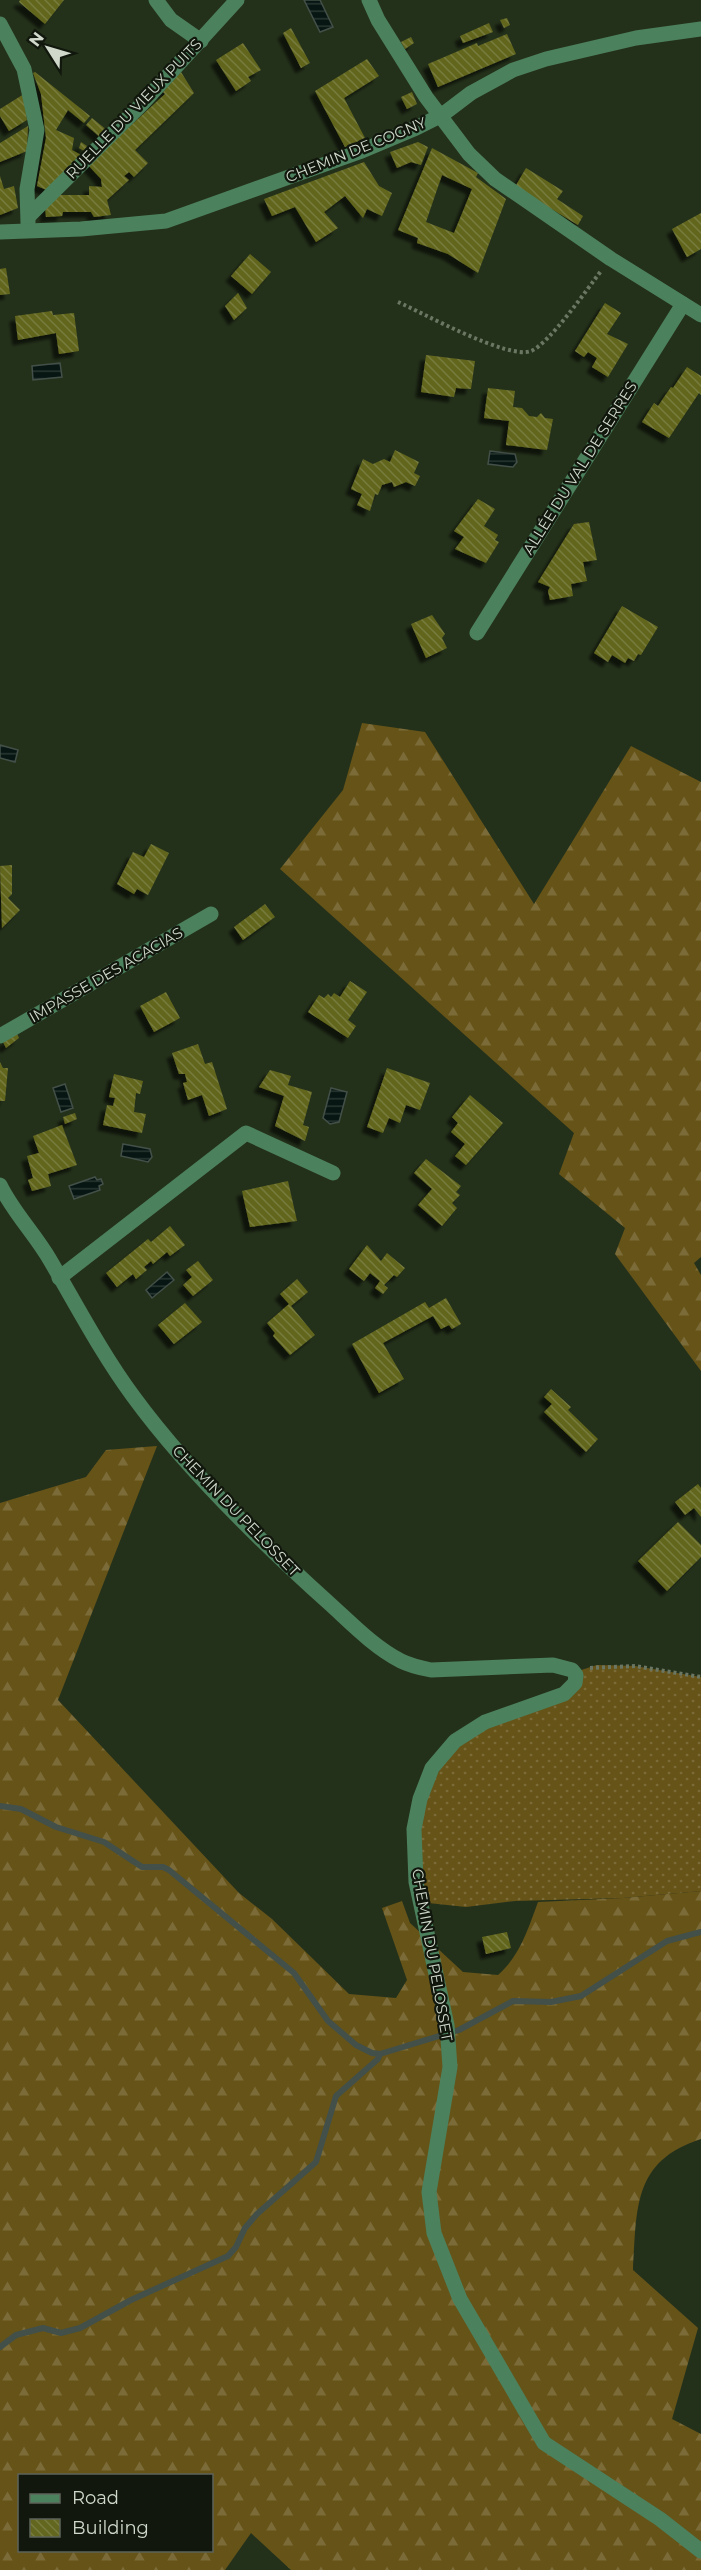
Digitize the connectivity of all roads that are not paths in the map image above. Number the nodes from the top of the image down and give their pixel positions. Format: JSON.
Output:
{"nodes":[{"id":1,"x":156,"y":0,"type":"edge"},
{"id":2,"x":237,"y":0,"type":"edge"},
{"id":3,"x":369,"y":0,"type":"edge"},
{"id":4,"x":0,"y":24,"type":"edge"},
{"id":5,"x":701,"y":29,"type":"edge"},
{"id":6,"x":201,"y":41,"type":"junction"},
{"id":7,"x":442,"y":115,"type":"junction"},
{"id":8,"x":28,"y":223,"type":"junction"},
{"id":9,"x":0,"y":232,"type":"edge"},
{"id":10,"x":683,"y":304,"type":"junction"},
{"id":11,"x":701,"y":315,"type":"edge"},
{"id":12,"x":477,"y":633,"type":"dead end"},
{"id":13,"x":211,"y":914,"type":"dead end"},
{"id":14,"x":0,"y":1036,"type":"edge"},
{"id":15,"x":333,"y":1173,"type":"dead end"},
{"id":16,"x":0,"y":1185,"type":"edge"},
{"id":17,"x":59,"y":1278,"type":"junction"},
{"id":18,"x":701,"y":2551,"type":"edge"}],
"edges":[{"from":1,"to":6,"type":"street"},
{"from":2,"to":6,"type":"street","name":"RUELLE DU VIEUX PUITS"},
{"from":3,"to":7,"type":"street"},
{"from":4,"to":8,"type":"street"},
{"from":5,"to":7,"type":"street","name":"CHEMIN DE COGNY"},
{"from":6,"to":8,"type":"street","name":"RUELLE DU VIEUX PUITS"},
{"from":7,"to":8,"type":"street","name":"CHEMIN DE COGNY"},
{"from":7,"to":10,"type":"street"},
{"from":8,"to":9,"type":"street","name":"CHEMIN DE COGNY"},
{"from":10,"to":11,"type":"street"},
{"from":10,"to":12,"type":"street","name":"ALLÉE DU VAL DE SERRES"},
{"from":13,"to":14,"type":"street","name":"IMPASSE DES ACACIAS"},
{"from":15,"to":17,"type":"street"},
{"from":16,"to":17,"type":"street","name":"CHEMIN DU PELOSSET"},
{"from":17,"to":18,"type":"street","name":"CHEMIN DU PELOSSET"}]}
